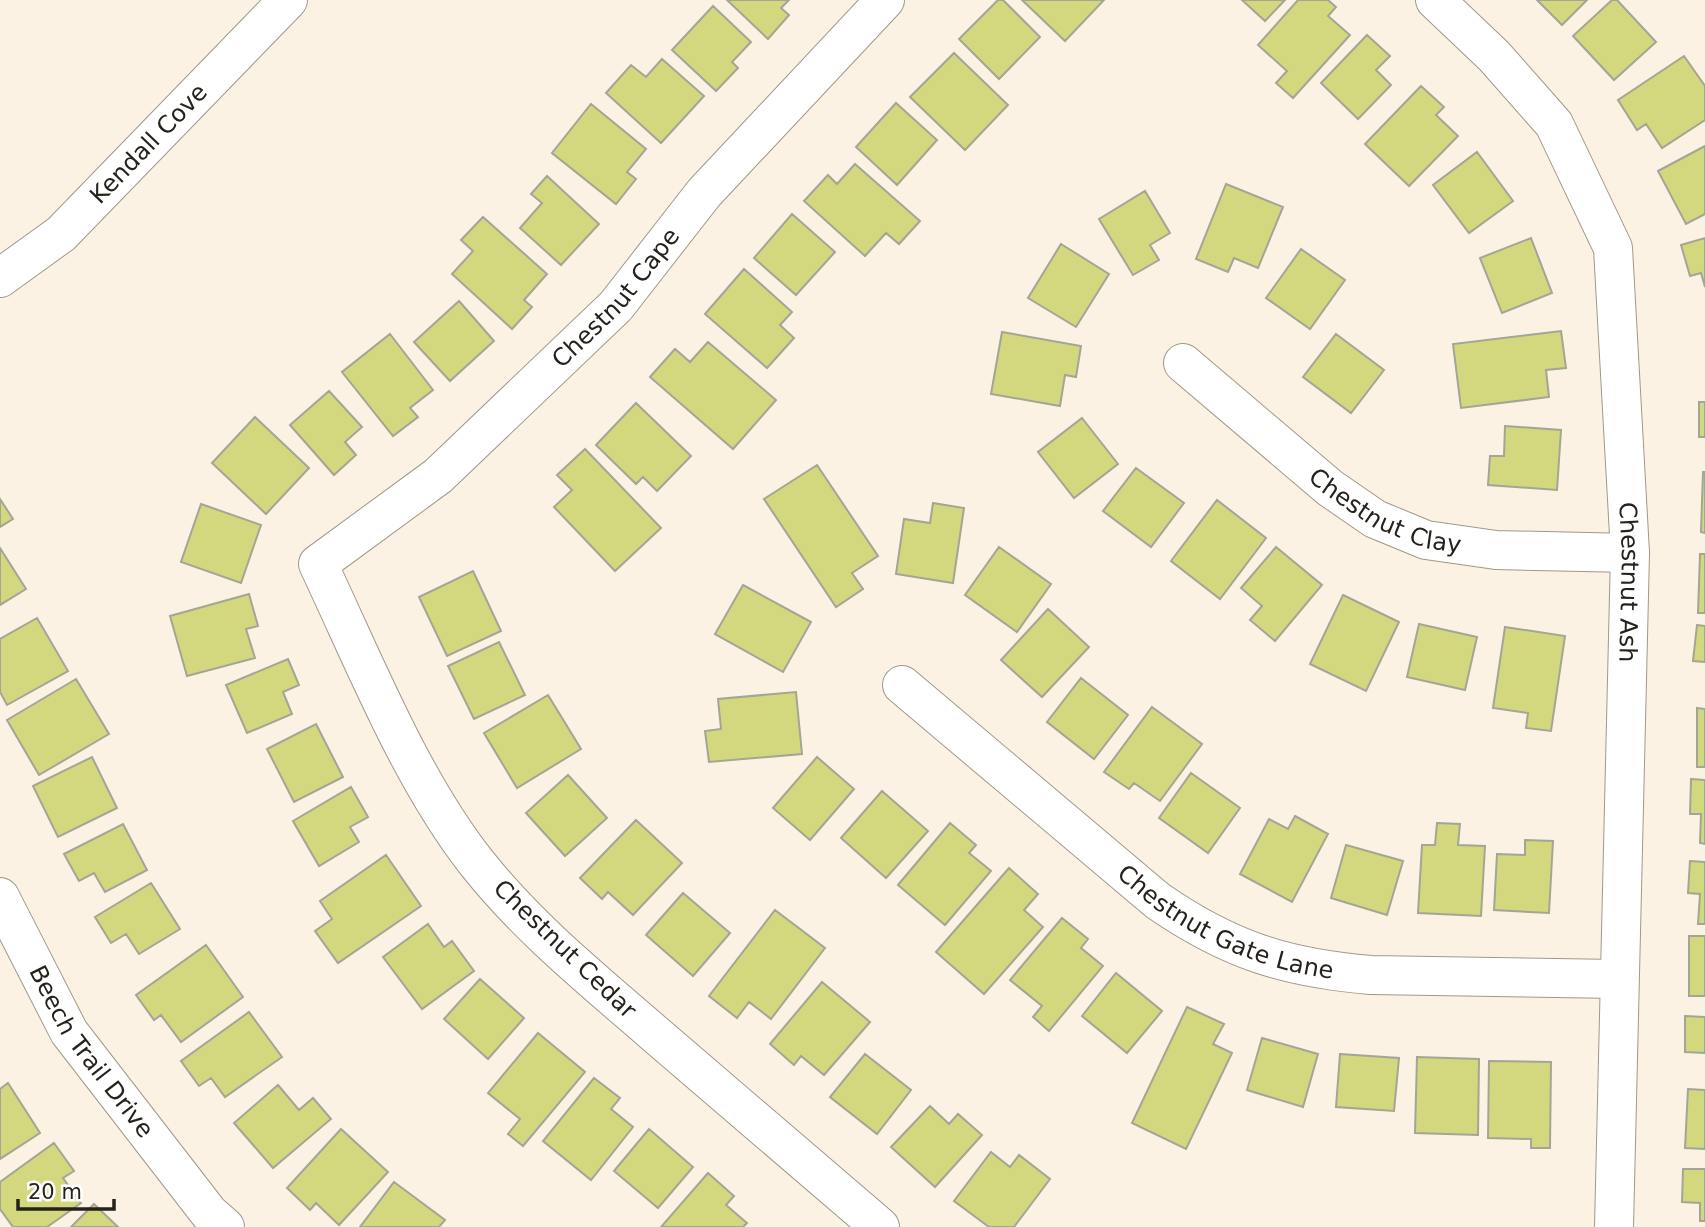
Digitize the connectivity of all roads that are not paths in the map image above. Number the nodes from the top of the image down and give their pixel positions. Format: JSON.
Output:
{"nodes":[{"id":1,"x":288,"y":0,"type":"edge"},
{"id":2,"x":885,"y":0,"type":"edge"},
{"id":3,"x":1435,"y":0,"type":"edge"},
{"id":4,"x":0,"y":278,"type":"edge"},
{"id":5,"x":1183,"y":363,"type":"dead end"},
{"id":6,"x":1630,"y":553,"type":"junction"},
{"id":7,"x":318,"y":564,"type":"joint"},
{"id":8,"x":902,"y":685,"type":"dead end"},
{"id":9,"x":0,"y":897,"type":"edge"},
{"id":10,"x":1618,"y":979,"type":"junction"},
{"id":11,"x":225,"y":1227,"type":"edge"},
{"id":12,"x":880,"y":1227,"type":"edge"},
{"id":13,"x":1614,"y":1227,"type":"edge"}],
"edges":[{"from":1,"to":4,"type":"street","name":"Kendall Cove"},
{"from":2,"to":7,"type":"street","name":"Chestnut Cape"},
{"from":3,"to":6,"type":"street","name":"Chestnut Ash"},
{"from":5,"to":6,"type":"street","name":"Chestnut Clay"},
{"from":6,"to":10,"type":"street","name":"Chestnut Ash"},
{"from":7,"to":12,"type":"street","name":"Chestnut Cedar"},
{"from":8,"to":10,"type":"street","name":"Chestnut Gate Lane"},
{"from":9,"to":11,"type":"street","name":"Beech Trail Drive"},
{"from":10,"to":13,"type":"street","name":"Chestnut Ash"}]}
